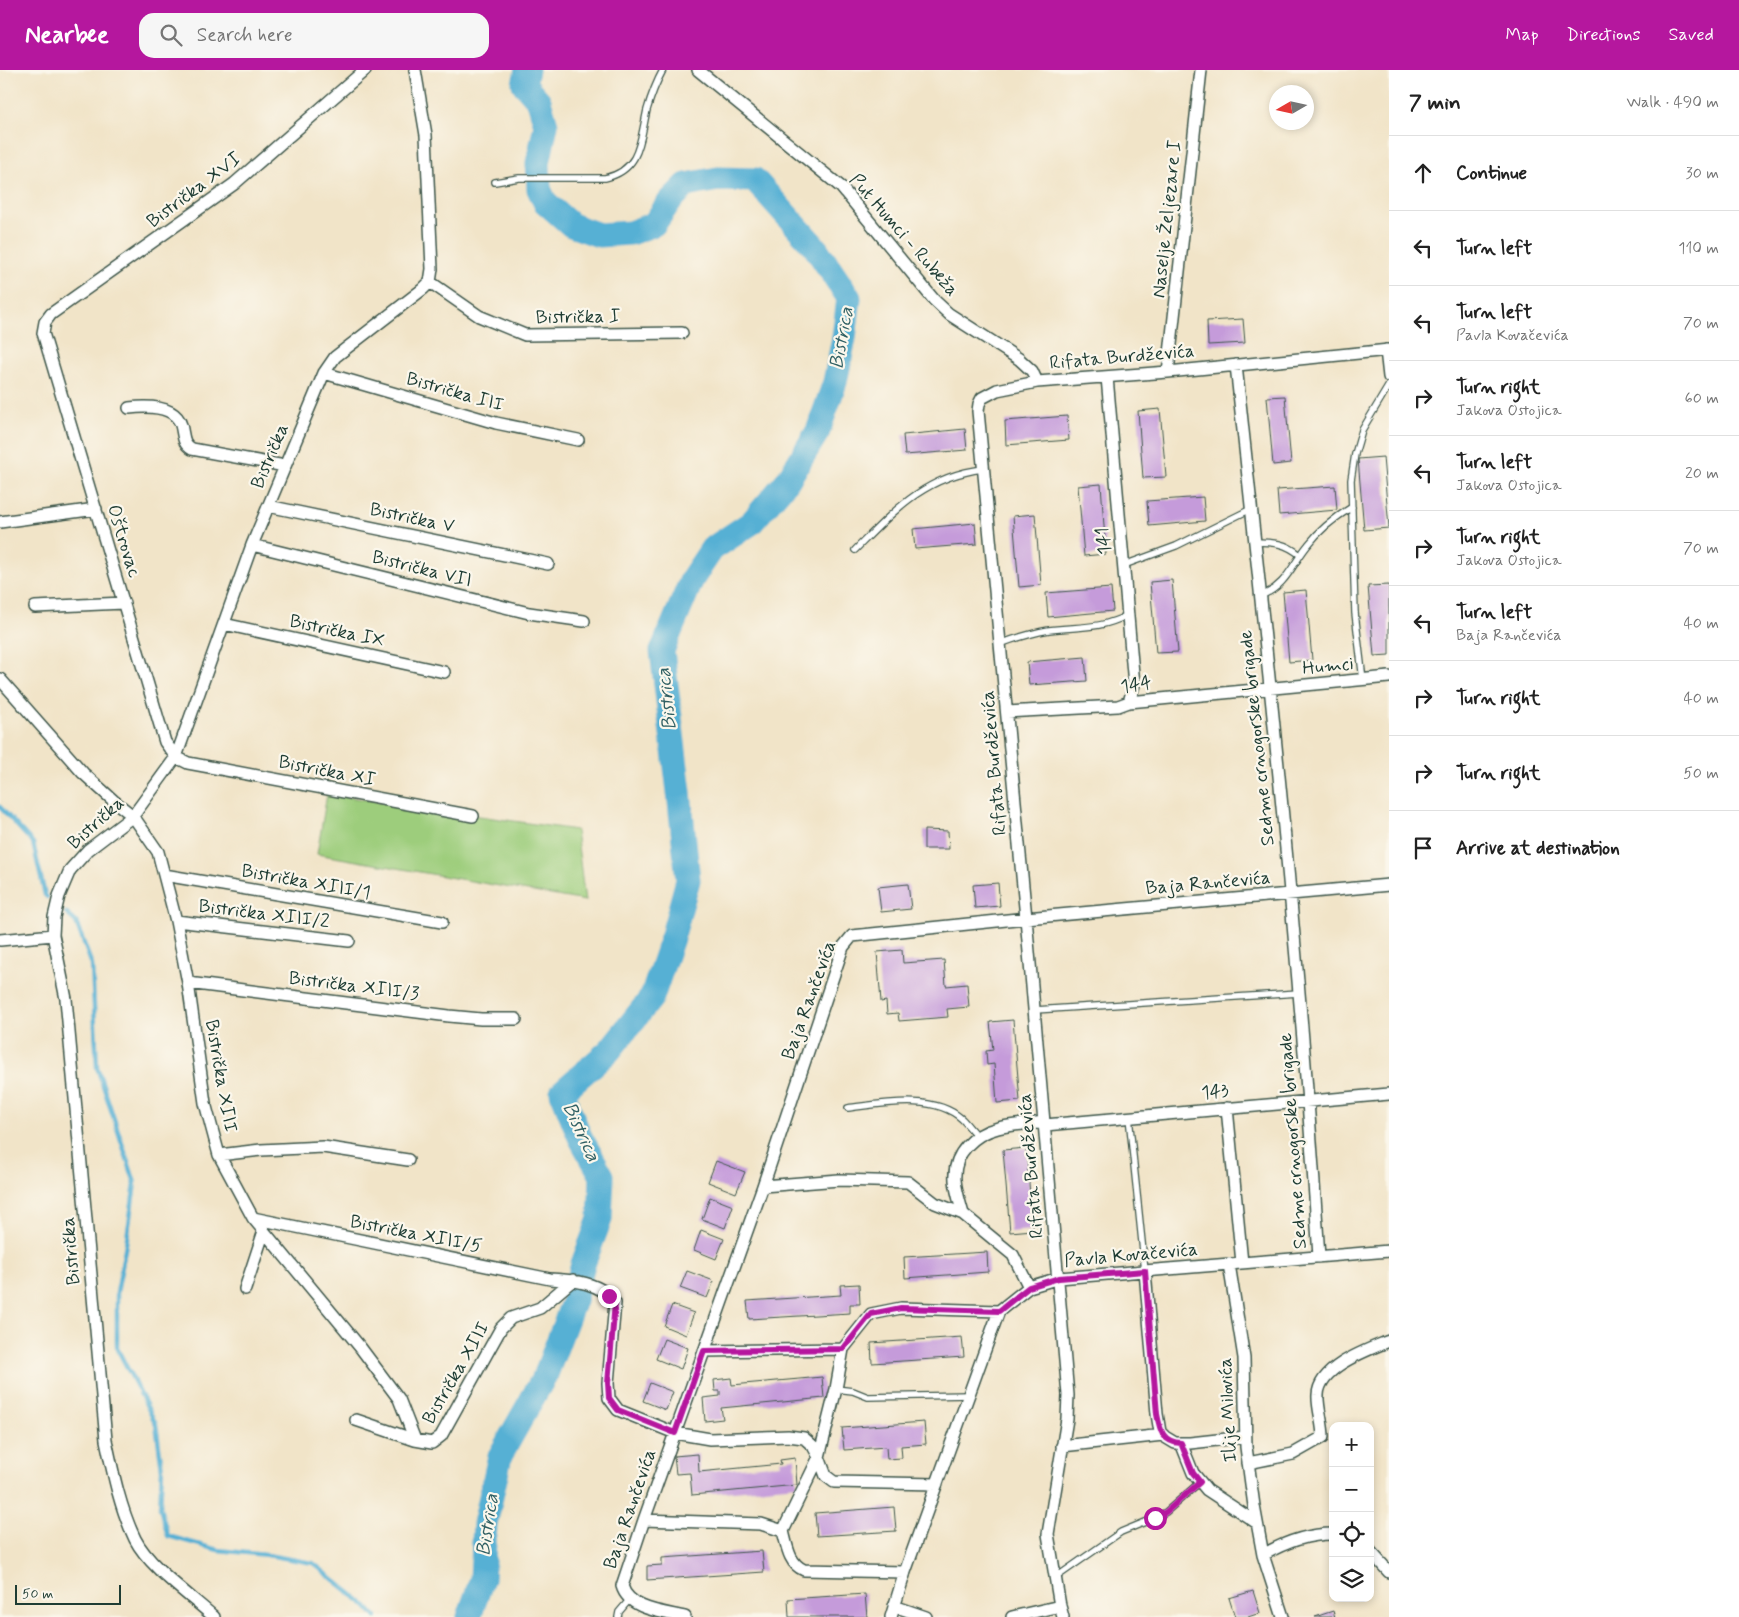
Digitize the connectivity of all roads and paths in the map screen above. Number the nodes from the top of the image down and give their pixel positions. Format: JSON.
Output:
{"nodes":[{"id":1,"x":365,"y":70,"type":"edge"},
{"id":2,"x":415,"y":70,"type":"edge"},
{"id":3,"x":663,"y":70,"type":"edge"},
{"id":4,"x":698,"y":70,"type":"edge"},
{"id":5,"x":1201,"y":70,"type":"edge"},
{"id":6,"x":495,"y":182,"type":"dead end"},
{"id":7,"x":430,"y":282,"type":"junction"},
{"id":8,"x":43,"y":332,"type":"joint"},
{"id":9,"x":682,"y":333,"type":"dead end"},
{"id":10,"x":1388,"y":350,"type":"edge"},
{"id":11,"x":1236,"y":365,"type":"junction"},
{"id":12,"x":1168,"y":372,"type":"junction"},
{"id":13,"x":324,"y":373,"type":"junction"},
{"id":14,"x":1107,"y":376,"type":"junction"},
{"id":15,"x":1389,"y":377,"type":"edge"},
{"id":16,"x":1037,"y":382,"type":"junction"},
{"id":17,"x":1389,"y":385,"type":"edge"},
{"id":18,"x":129,"y":408,"type":"dead end"},
{"id":19,"x":578,"y":440,"type":"dead end"},
{"id":20,"x":285,"y":466,"type":"junction"},
{"id":21,"x":984,"y":469,"type":"junction"},
{"id":22,"x":268,"y":506,"type":"junction"},
{"id":23,"x":1352,"y":507,"type":"junction"},
{"id":24,"x":96,"y":509,"type":"junction"},
{"id":25,"x":1251,"y":509,"type":"junction"},
{"id":26,"x":0,"y":522,"type":"edge"},
{"id":27,"x":1255,"y":542,"type":"junction"},
{"id":28,"x":252,"y":546,"type":"junction"},
{"id":29,"x":855,"y":550,"type":"dead end"},
{"id":30,"x":1300,"y":555,"type":"junction"},
{"id":31,"x":548,"y":564,"type":"dead end"},
{"id":32,"x":1124,"y":565,"type":"junction"},
{"id":33,"x":1260,"y":596,"type":"junction"},
{"id":34,"x":124,"y":603,"type":"junction"},
{"id":35,"x":35,"y":607,"type":"dead end"},
{"id":36,"x":1128,"y":615,"type":"junction"},
{"id":37,"x":584,"y":621,"type":"dead end"},
{"id":38,"x":224,"y":624,"type":"junction"},
{"id":39,"x":1000,"y":644,"type":"junction"},
{"id":40,"x":444,"y":672,"type":"dead end"},
{"id":41,"x":1389,"y":677,"type":"edge"},
{"id":42,"x":0,"y":679,"type":"edge"},
{"id":43,"x":1363,"y":680,"type":"junction"},
{"id":44,"x":1270,"y":689,"type":"junction"},
{"id":45,"x":1129,"y":702,"type":"junction"},
{"id":46,"x":1007,"y":712,"type":"junction"},
{"id":47,"x":176,"y":757,"type":"junction"},
{"id":48,"x":134,"y":816,"type":"junction"},
{"id":49,"x":473,"y":816,"type":"dead end"},
{"id":50,"x":164,"y":875,"type":"junction"},
{"id":51,"x":1389,"y":885,"type":"edge"},
{"id":52,"x":1290,"y":894,"type":"junction"},
{"id":53,"x":1026,"y":918,"type":"junction"},
{"id":54,"x":176,"y":921,"type":"junction"},
{"id":55,"x":442,"y":922,"type":"dead end"},
{"id":56,"x":54,"y":935,"type":"junction"},
{"id":57,"x":0,"y":940,"type":"edge"},
{"id":58,"x":349,"y":941,"type":"dead end"},
{"id":59,"x":188,"y":982,"type":"junction"},
{"id":60,"x":1299,"y":994,"type":"junction"},
{"id":61,"x":1035,"y":1010,"type":"junction"},
{"id":62,"x":516,"y":1019,"type":"dead end"},
{"id":63,"x":1389,"y":1094,"type":"edge"},
{"id":64,"x":1309,"y":1101,"type":"junction"},
{"id":65,"x":848,"y":1108,"type":"dead end"},
{"id":66,"x":1227,"y":1108,"type":"junction"},
{"id":67,"x":1130,"y":1117,"type":"junction"},
{"id":68,"x":1045,"y":1123,"type":"junction"},
{"id":69,"x":977,"y":1136,"type":"junction"},
{"id":70,"x":219,"y":1155,"type":"junction"},
{"id":71,"x":408,"y":1160,"type":"dead end"},
{"id":72,"x":763,"y":1186,"type":"junction"},
{"id":73,"x":963,"y":1214,"type":"junction"},
{"id":74,"x":253,"y":1218,"type":"junction"},
{"id":75,"x":264,"y":1231,"type":"junction"},
{"id":76,"x":1389,"y":1251,"type":"edge"},
{"id":77,"x":1319,"y":1257,"type":"junction"},
{"id":78,"x":1242,"y":1263,"type":"junction"},
{"id":79,"x":1229,"y":1264,"type":"junction"},
{"id":80,"x":1145,"y":1271,"type":"junction"},
{"id":81,"x":1059,"y":1278,"type":"junction"},
{"id":82,"x":573,"y":1280,"type":"junction"},
{"id":83,"x":1029,"y":1287,"type":"junction"},
{"id":84,"x":245,"y":1289,"type":"dead end"},
{"id":85,"x":999,"y":1311,"type":"junction"},
{"id":86,"x":1389,"y":1341,"type":"edge"},
{"id":87,"x":843,"y":1349,"type":"junction"},
{"id":88,"x":704,"y":1351,"type":"junction"},
{"id":89,"x":836,"y":1389,"type":"junction"},
{"id":90,"x":969,"y":1395,"type":"junction"},
{"id":91,"x":356,"y":1420,"type":"dead end"},
{"id":92,"x":675,"y":1433,"type":"junction"},
{"id":93,"x":1163,"y":1435,"type":"junction"},
{"id":94,"x":1245,"y":1437,"type":"junction"},
{"id":95,"x":415,"y":1440,"type":"junction"},
{"id":96,"x":1181,"y":1443,"type":"junction"},
{"id":97,"x":1062,"y":1446,"type":"junction"},
{"id":98,"x":819,"y":1457,"type":"junction"},
{"id":99,"x":1248,"y":1463,"type":"junction"},
{"id":100,"x":1200,"y":1482,"type":"junction"},
{"id":101,"x":937,"y":1484,"type":"junction"},
{"id":102,"x":644,"y":1520,"type":"junction"},
{"id":103,"x":1257,"y":1523,"type":"junction"},
{"id":104,"x":782,"y":1531,"type":"junction"},
{"id":105,"x":1329,"y":1534,"type":"edge"},
{"id":106,"x":1263,"y":1555,"type":"junction"},
{"id":107,"x":1374,"y":1555,"type":"edge"},
{"id":108,"x":905,"y":1572,"type":"junction"},
{"id":109,"x":1389,"y":1572,"type":"edge"},
{"id":110,"x":1055,"y":1578,"type":"junction"},
{"id":111,"x":630,"y":1599,"type":"junction"},
{"id":112,"x":894,"y":1606,"type":"junction"},
{"id":113,"x":1061,"y":1612,"type":"edge"},
{"id":114,"x":214,"y":1617,"type":"edge"},
{"id":115,"x":618,"y":1617,"type":"edge"},
{"id":116,"x":685,"y":1617,"type":"edge"},
{"id":117,"x":891,"y":1617,"type":"edge"},
{"id":118,"x":926,"y":1617,"type":"edge"},
{"id":119,"x":1012,"y":1617,"type":"edge"},
{"id":120,"x":1283,"y":1617,"type":"edge"}],
"edges":[{"from":1,"to":8,"type":"street","name":"Bistrička XVI"},
{"from":2,"to":7,"type":"street"},
{"from":3,"to":6,"type":"lane"},
{"from":4,"to":16,"type":"street","name":"Put Humci - Rubeža"},
{"from":5,"to":12,"type":"street","name":"Naselje Željezare I"},
{"from":7,"to":9,"type":"street","name":"Bistrička I"},
{"from":7,"to":13,"type":"street","name":"Bistrička"},
{"from":8,"to":24,"type":"street","name":"Oštrovac"},
{"from":10,"to":11,"type":"street","name":"Rifata Burdževića"},
{"from":10,"to":15,"type":"street"},
{"from":11,"to":12,"type":"street","name":"Rifata Burdževića"},
{"from":11,"to":25,"type":"street","name":"Sedme crnogorske brigade"},
{"from":12,"to":14,"type":"street","name":"Rifata Burdževića"},
{"from":13,"to":19,"type":"street","name":"Bistrička III"},
{"from":13,"to":20,"type":"street","name":"Bistrička"},
{"from":14,"to":16,"type":"street","name":"Rifata Burdževića"},
{"from":14,"to":32,"type":"street","name":"141"},
{"from":16,"to":21,"type":"street","name":"Rifata Burdževića"},
{"from":17,"to":23,"type":"lane"},
{"from":18,"to":20,"type":"street"},
{"from":20,"to":22,"type":"street","name":"Bistrička"},
{"from":21,"to":29,"type":"lane"},
{"from":21,"to":39,"type":"street","name":"Rifata Burdževića"},
{"from":22,"to":28,"type":"street","name":"Bistrička"},
{"from":22,"to":31,"type":"street","name":"Bistrička V"},
{"from":23,"to":30,"type":"lane"},
{"from":23,"to":43,"type":"lane"},
{"from":24,"to":26,"type":"street"},
{"from":24,"to":34,"type":"street","name":"Oštrovac"},
{"from":25,"to":27,"type":"street","name":"Sedme crnogorske brigade"},
{"from":25,"to":32,"type":"lane"},
{"from":27,"to":30,"type":"lane"},
{"from":27,"to":33,"type":"street","name":"Sedme crnogorske brigade"},
{"from":28,"to":37,"type":"street","name":"Bistrička VII"},
{"from":28,"to":38,"type":"street","name":"Bistrička"},
{"from":30,"to":33,"type":"lane"},
{"from":32,"to":36,"type":"street","name":"141"},
{"from":33,"to":44,"type":"street","name":"Sedme crnogorske brigade"},
{"from":34,"to":35,"type":"street"},
{"from":34,"to":47,"type":"street","name":"Oštrovac"},
{"from":36,"to":39,"type":"lane"},
{"from":36,"to":45,"type":"street","name":"141"},
{"from":38,"to":40,"type":"street","name":"Bistrička IX"},
{"from":38,"to":47,"type":"street","name":"Bistrička"},
{"from":39,"to":46,"type":"street","name":"Rifata Burdževića"},
{"from":41,"to":43,"type":"street","name":"Humci"},
{"from":42,"to":48,"type":"street","name":"Bistrička XIII"},
{"from":43,"to":44,"type":"street","name":"Humci"},
{"from":44,"to":45,"type":"street","name":"144"},
{"from":44,"to":52,"type":"street","name":"Sedme crnogorske brigade"},
{"from":45,"to":46,"type":"street","name":"144"},
{"from":46,"to":53,"type":"street","name":"Rifata Burdževića"},
{"from":47,"to":48,"type":"street","name":"Bistrička"},
{"from":47,"to":49,"type":"street","name":"Bistrička XI"},
{"from":48,"to":50,"type":"street","name":"Bistrička XIII"},
{"from":48,"to":56,"type":"street","name":"Bistrička"},
{"from":50,"to":54,"type":"street","name":"Bistrička XIII"},
{"from":50,"to":55,"type":"street","name":"Bistrička XIII/1"},
{"from":51,"to":52,"type":"street","name":"Baja Rančevića"},
{"from":52,"to":53,"type":"street","name":"Baja Rančevića"},
{"from":52,"to":60,"type":"street","name":"Sedme crnogorske brigade"},
{"from":53,"to":61,"type":"street","name":"Rifata Burdževića"},
{"from":53,"to":72,"type":"street","name":"Baja Rančevića"},
{"from":54,"to":58,"type":"street","name":"Bistrička XIII/2"},
{"from":54,"to":59,"type":"street","name":"Bistrička XIII"},
{"from":56,"to":57,"type":"street"},
{"from":56,"to":114,"type":"street","name":"Bistrička"},
{"from":59,"to":62,"type":"street","name":"Bistrička XIII/3"},
{"from":59,"to":70,"type":"street","name":"Bistrička XIII"},
{"from":60,"to":61,"type":"lane"},
{"from":60,"to":64,"type":"street","name":"Sedme crnogorske brigade"},
{"from":61,"to":68,"type":"street","name":"Rifata Burdževića"},
{"from":63,"to":64,"type":"street","name":"143"},
{"from":64,"to":66,"type":"street","name":"143"},
{"from":64,"to":77,"type":"street","name":"Sedme crnogorske brigade"},
{"from":65,"to":69,"type":"lane"},
{"from":66,"to":67,"type":"street","name":"143"},
{"from":66,"to":78,"type":"street"},
{"from":67,"to":68,"type":"street","name":"143"},
{"from":67,"to":80,"type":"lane"},
{"from":68,"to":69,"type":"street","name":"143"},
{"from":68,"to":81,"type":"street","name":"Rifata Burdževića"},
{"from":69,"to":73,"type":"street"},
{"from":70,"to":71,"type":"street"},
{"from":70,"to":74,"type":"street","name":"Bistrička XIII"},
{"from":72,"to":73,"type":"street"},
{"from":72,"to":88,"type":"street","name":"Baja Rančevića"},
{"from":73,"to":83,"type":"street"},
{"from":74,"to":75,"type":"street","name":"Bistrička XIII"},
{"from":74,"to":82,"type":"street","name":"Bistrička XIII/5"},
{"from":75,"to":84,"type":"street"},
{"from":75,"to":95,"type":"street","name":"Bistrička XIII"},
{"from":76,"to":77,"type":"street","name":"Pavla Kovačevića"},
{"from":77,"to":78,"type":"street","name":"Pavla Kovačevića"},
{"from":78,"to":79,"type":"street","name":"Pavla Kovačevića"},
{"from":79,"to":80,"type":"street","name":"Pavla Kovačevića"},
{"from":79,"to":94,"type":"street","name":"Ilije Milovića"},
{"from":80,"to":81,"type":"street","name":"Pavla Kovačevića"},
{"from":80,"to":93,"type":"street"},
{"from":81,"to":83,"type":"street","name":"Pavla Kovačevića"},
{"from":81,"to":97,"type":"street","name":"Rifata Burdževića"},
{"from":82,"to":92,"type":"street","name":"Bistrička XIII/5"},
{"from":82,"to":95,"type":"street","name":"Bistrička XIII"},
{"from":83,"to":85,"type":"street","name":"Pavla Kovačevića"},
{"from":85,"to":87,"type":"street"},
{"from":85,"to":90,"type":"street"},
{"from":86,"to":99,"type":"street"},
{"from":87,"to":88,"type":"street"},
{"from":87,"to":89,"type":"street"},
{"from":88,"to":92,"type":"street","name":"Baja Rančevića"},
{"from":89,"to":90,"type":"lane"},
{"from":89,"to":98,"type":"street"},
{"from":90,"to":101,"type":"street"},
{"from":91,"to":95,"type":"street","name":"Bistrička XIII"},
{"from":92,"to":98,"type":"street"},
{"from":92,"to":102,"type":"street","name":"Baja Rančevića"},
{"from":93,"to":96,"type":"street"},
{"from":93,"to":97,"type":"street"},
{"from":94,"to":96,"type":"street"},
{"from":94,"to":99,"type":"street","name":"Ilije Milovića"},
{"from":96,"to":100,"type":"street"},
{"from":97,"to":110,"type":"street","name":"Rifata Burdževića"},
{"from":98,"to":101,"type":"street"},
{"from":98,"to":104,"type":"street"},
{"from":99,"to":103,"type":"street","name":"Ilije Milovića"},
{"from":100,"to":103,"type":"street"},
{"from":100,"to":110,"type":"lane"},
{"from":101,"to":108,"type":"street"},
{"from":102,"to":104,"type":"street"},
{"from":102,"to":111,"type":"street","name":"Baja Rančevića"},
{"from":103,"to":106,"type":"street","name":"Ilije Milovića"},
{"from":104,"to":108,"type":"street"},
{"from":105,"to":106,"type":"street"},
{"from":106,"to":120,"type":"street","name":"Ilije Milovića"},
{"from":107,"to":109,"type":"street"},
{"from":108,"to":112,"type":"street"},
{"from":110,"to":113,"type":"street","name":"Rifata Burdževića"},
{"from":111,"to":115,"type":"lane"},
{"from":111,"to":116,"type":"street"},
{"from":112,"to":117,"type":"street"},
{"from":112,"to":118,"type":"street"},
{"from":113,"to":119,"type":"street"}]}
